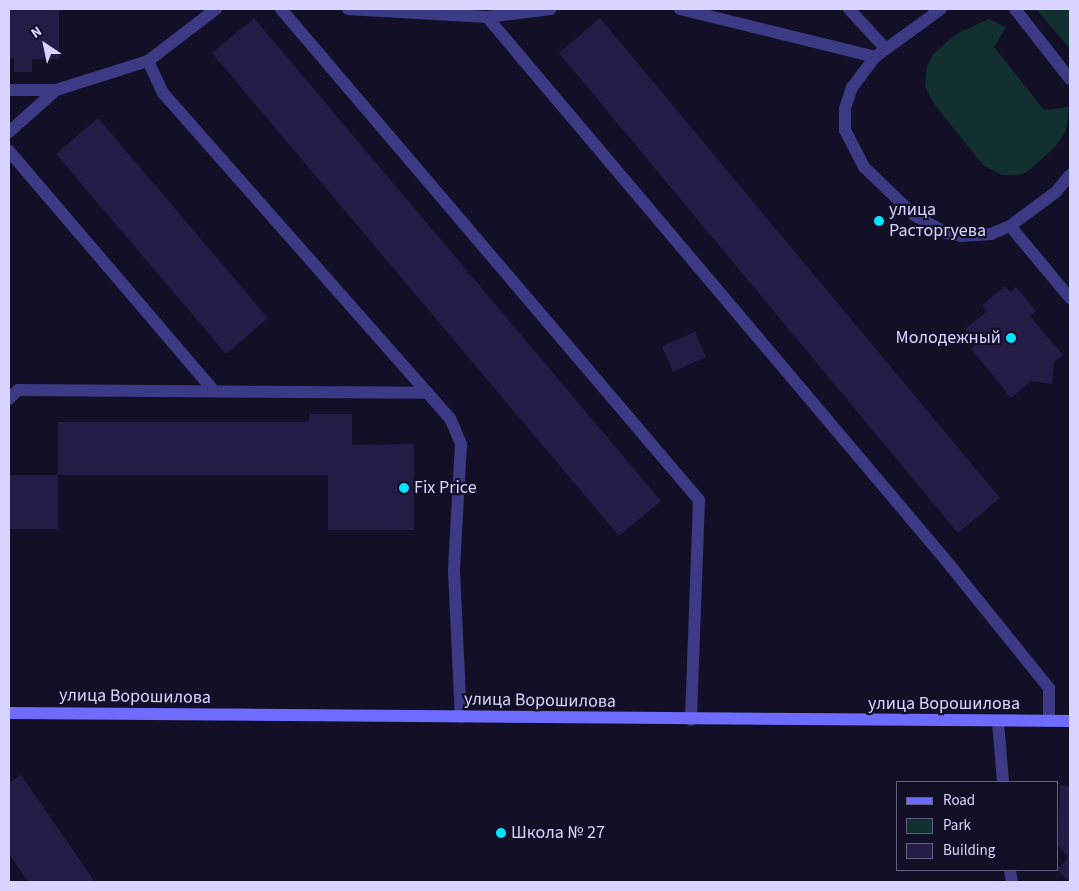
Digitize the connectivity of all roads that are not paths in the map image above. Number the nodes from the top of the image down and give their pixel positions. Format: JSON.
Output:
{"nodes":[{"id":1,"x":216,"y":9,"type":"edge"},
{"id":2,"x":281,"y":9,"type":"edge"},
{"id":3,"x":348,"y":9,"type":"edge"},
{"id":4,"x":550,"y":9,"type":"edge"},
{"id":5,"x":680,"y":9,"type":"edge"},
{"id":6,"x":849,"y":9,"type":"edge"},
{"id":7,"x":941,"y":9,"type":"edge"},
{"id":8,"x":1015,"y":9,"type":"edge"},
{"id":9,"x":487,"y":17,"type":"junction"},
{"id":10,"x":886,"y":49,"type":"junction"},
{"id":11,"x":875,"y":57,"type":"junction"},
{"id":12,"x":148,"y":61,"type":"junction"},
{"id":13,"x":1070,"y":79,"type":"edge"},
{"id":14,"x":9,"y":90,"type":"edge"},
{"id":15,"x":56,"y":90,"type":"junction"},
{"id":16,"x":9,"y":132,"type":"edge"},
{"id":17,"x":9,"y":151,"type":"edge"},
{"id":18,"x":1070,"y":175,"type":"edge"},
{"id":19,"x":1010,"y":226,"type":"junction"},
{"id":20,"x":1070,"y":298,"type":"edge"},
{"id":21,"x":213,"y":390,"type":"junction"},
{"id":22,"x":428,"y":393,"type":"junction"},
{"id":23,"x":9,"y":399,"type":"edge"},
{"id":24,"x":9,"y":713,"type":"edge"},
{"id":25,"x":461,"y":717,"type":"junction"},
{"id":26,"x":691,"y":720,"type":"junction"},
{"id":27,"x":1049,"y":721,"type":"junction"},
{"id":28,"x":1070,"y":721,"type":"edge"},
{"id":29,"x":998,"y":722,"type":"junction"},
{"id":30,"x":1003,"y":781,"type":"edge"}],
"edges":[{"from":1,"to":12,"type":"lane"},
{"from":2,"to":26,"type":"lane"},
{"from":3,"to":9,"type":"lane"},
{"from":4,"to":9,"type":"lane"},
{"from":5,"to":11,"type":"lane"},
{"from":6,"to":10,"type":"lane"},
{"from":7,"to":10,"type":"lane"},
{"from":8,"to":13,"type":"lane"},
{"from":9,"to":27,"type":"lane"},
{"from":10,"to":11,"type":"lane"},
{"from":11,"to":19,"type":"lane"},
{"from":12,"to":15,"type":"lane"},
{"from":12,"to":22,"type":"lane"},
{"from":14,"to":15,"type":"lane"},
{"from":15,"to":16,"type":"lane"},
{"from":17,"to":21,"type":"lane"},
{"from":18,"to":19,"type":"lane"},
{"from":19,"to":20,"type":"lane"},
{"from":21,"to":22,"type":"lane"},
{"from":21,"to":23,"type":"lane"},
{"from":22,"to":25,"type":"lane"},
{"from":24,"to":25,"type":"main road","name":"улица Ворошилова"},
{"from":25,"to":26,"type":"main road","name":"улица Ворошилова"},
{"from":26,"to":29,"type":"main road","name":"улица Ворошилова"},
{"from":27,"to":28,"type":"main road","name":"улица Ворошилова"},
{"from":27,"to":29,"type":"main road","name":"улица Ворошилова"},
{"from":29,"to":30,"type":"lane"}]}
